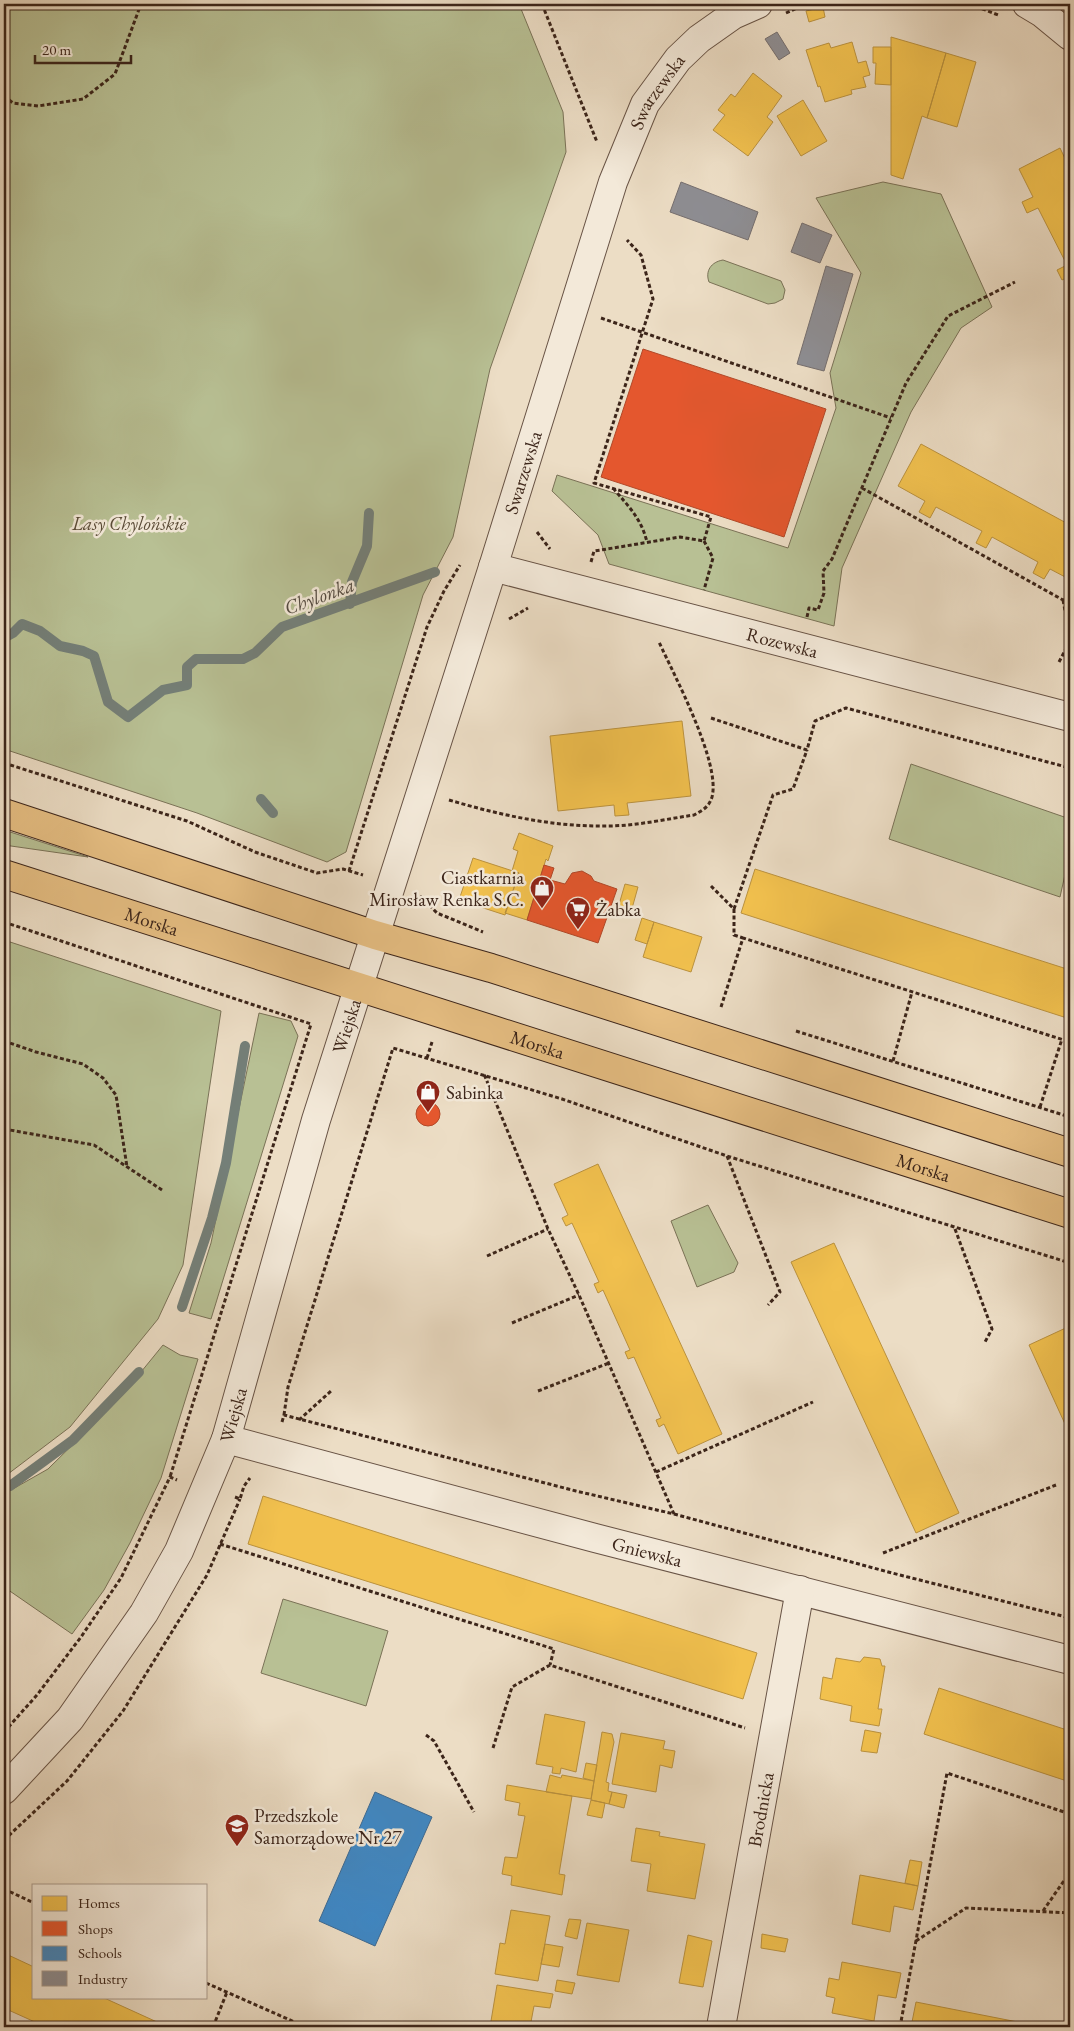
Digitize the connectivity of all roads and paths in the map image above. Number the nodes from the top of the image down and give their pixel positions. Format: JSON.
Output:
{"nodes":[{"id":1,"x":141,"y":4,"type":"edge"},
{"id":2,"x":542,"y":4,"type":"edge"},
{"id":3,"x":806,"y":4,"type":"edge"},
{"id":4,"x":1027,"y":4,"type":"edge"},
{"id":5,"x":768,"y":10,"type":"edge"},
{"id":6,"x":1070,"y":36,"type":"edge"},
{"id":7,"x":4,"y":96,"type":"edge"},
{"id":8,"x":613,"y":182,"type":"junction"},
{"id":9,"x":625,"y":238,"type":"dead end"},
{"id":10,"x":1015,"y":282,"type":"dead end"},
{"id":11,"x":602,"y":318,"type":"dead end"},
{"id":12,"x":641,"y":332,"type":"junction"},
{"id":13,"x":891,"y":418,"type":"junction"},
{"id":14,"x":612,"y":488,"type":"junction"},
{"id":15,"x":862,"y":488,"type":"junction"},
{"id":16,"x":704,"y":541,"type":"junction"},
{"id":17,"x":648,"y":542,"type":"junction"},
{"id":18,"x":590,"y":565,"type":"dead end"},
{"id":19,"x":493,"y":567,"type":"junction"},
{"id":20,"x":703,"y":594,"type":"dead end"},
{"id":21,"x":1070,"y":598,"type":"edge"},
{"id":22,"x":1063,"y":600,"type":"junction"},
{"id":23,"x":804,"y":625,"type":"dead end"},
{"id":24,"x":657,"y":638,"type":"dead end"},
{"id":25,"x":1070,"y":639,"type":"edge"},
{"id":26,"x":1059,"y":662,"type":"dead end"},
{"id":27,"x":1070,"y":717,"type":"edge"},
{"id":28,"x":711,"y":718,"type":"dead end"},
{"id":29,"x":807,"y":750,"type":"junction"},
{"id":30,"x":4,"y":763,"type":"edge"},
{"id":31,"x":1070,"y":768,"type":"edge"},
{"id":32,"x":448,"y":800,"type":"dead end"},
{"id":33,"x":4,"y":813,"type":"edge"},
{"id":34,"x":343,"y":869,"type":"dead end"},
{"id":35,"x":4,"y":874,"type":"edge"},
{"id":36,"x":711,"y":886,"type":"dead end"},
{"id":37,"x":420,"y":896,"type":"dead end"},
{"id":38,"x":734,"y":908,"type":"junction"},
{"id":39,"x":4,"y":922,"type":"edge"},
{"id":40,"x":489,"y":933,"type":"dead end"},
{"id":41,"x":375,"y":935,"type":"junction"},
{"id":42,"x":743,"y":938,"type":"junction"},
{"id":43,"x":358,"y":988,"type":"junction"},
{"id":44,"x":912,"y":992,"type":"junction"},
{"id":45,"x":711,"y":1004,"type":"dead end"},
{"id":46,"x":721,"y":1007,"type":"junction"},
{"id":47,"x":730,"y":1010,"type":"dead end"},
{"id":48,"x":793,"y":1030,"type":"dead end"},
{"id":49,"x":1062,"y":1039,"type":"junction"},
{"id":50,"x":4,"y":1041,"type":"edge"},
{"id":51,"x":1070,"y":1042,"type":"edge"},
{"id":52,"x":893,"y":1061,"type":"junction"},
{"id":53,"x":484,"y":1074,"type":"junction"},
{"id":54,"x":1040,"y":1106,"type":"junction"},
{"id":55,"x":1070,"y":1117,"type":"edge"},
{"id":56,"x":4,"y":1129,"type":"edge"},
{"id":57,"x":1070,"y":1153,"type":"edge"},
{"id":58,"x":727,"y":1156,"type":"junction"},
{"id":59,"x":127,"y":1167,"type":"junction"},
{"id":60,"x":162,"y":1190,"type":"dead end"},
{"id":61,"x":1070,"y":1214,"type":"edge"},
{"id":62,"x":955,"y":1228,"type":"junction"},
{"id":63,"x":548,"y":1229,"type":"junction"},
{"id":64,"x":486,"y":1256,"type":"dead end"},
{"id":65,"x":1070,"y":1263,"type":"edge"},
{"id":66,"x":579,"y":1295,"type":"junction"},
{"id":67,"x":768,"y":1305,"type":"dead end"},
{"id":68,"x":512,"y":1323,"type":"dead end"},
{"id":69,"x":985,"y":1342,"type":"dead end"},
{"id":70,"x":609,"y":1364,"type":"junction"},
{"id":71,"x":331,"y":1391,"type":"dead end"},
{"id":72,"x":538,"y":1391,"type":"dead end"},
{"id":73,"x":813,"y":1402,"type":"dead end"},
{"id":74,"x":284,"y":1415,"type":"junction"},
{"id":75,"x":299,"y":1420,"type":"junction"},
{"id":76,"x":226,"y":1439,"type":"junction"},
{"id":77,"x":273,"y":1452,"type":"junction"},
{"id":78,"x":656,"y":1472,"type":"junction"},
{"id":79,"x":170,"y":1478,"type":"junction"},
{"id":80,"x":1056,"y":1485,"type":"dead end"},
{"id":81,"x":206,"y":1489,"type":"junction"},
{"id":82,"x":674,"y":1514,"type":"junction"},
{"id":83,"x":220,"y":1544,"type":"dead end"},
{"id":84,"x":883,"y":1553,"type":"dead end"},
{"id":85,"x":800,"y":1590,"type":"junction"},
{"id":86,"x":1070,"y":1618,"type":"edge"},
{"id":87,"x":1070,"y":1660,"type":"edge"},
{"id":88,"x":550,"y":1665,"type":"junction"},
{"id":89,"x":4,"y":1732,"type":"edge"},
{"id":90,"x":426,"y":1735,"type":"dead end"},
{"id":91,"x":773,"y":1737,"type":"junction"},
{"id":92,"x":494,"y":1748,"type":"dead end"},
{"id":93,"x":4,"y":1790,"type":"edge"},
{"id":94,"x":474,"y":1812,"type":"dead end"},
{"id":95,"x":1070,"y":1814,"type":"edge"},
{"id":96,"x":1070,"y":1872,"type":"edge"},
{"id":97,"x":4,"y":1889,"type":"edge"},
{"id":98,"x":32,"y":1902,"type":"edge"},
{"id":99,"x":1042,"y":1912,"type":"junction"},
{"id":100,"x":1070,"y":1913,"type":"edge"},
{"id":101,"x":916,"y":1941,"type":"junction"},
{"id":102,"x":208,"y":1983,"type":"edge"},
{"id":103,"x":227,"y":1992,"type":"junction"},
{"id":104,"x":213,"y":2027,"type":"edge"},
{"id":105,"x":306,"y":2027,"type":"edge"},
{"id":106,"x":721,"y":2027,"type":"edge"},
{"id":107,"x":900,"y":2027,"type":"edge"}],
"edges":[{"from":1,"to":7,"type":"path"},
{"from":2,"to":8,"type":"path"},
{"from":3,"to":5,"type":"path"},
{"from":4,"to":6,"type":"street"},
{"from":5,"to":8,"type":"street","name":"Swarzewska"},
{"from":8,"to":19,"type":"street","name":"Swarzewska"},
{"from":9,"to":12,"type":"path"},
{"from":10,"to":13,"type":"path"},
{"from":11,"to":12,"type":"path"},
{"from":12,"to":13,"type":"path"},
{"from":12,"to":14,"type":"path"},
{"from":13,"to":15,"type":"path"},
{"from":14,"to":16,"type":"path"},
{"from":14,"to":17,"type":"path"},
{"from":15,"to":22,"type":"path"},
{"from":15,"to":23,"type":"path"},
{"from":16,"to":17,"type":"path"},
{"from":16,"to":20,"type":"path"},
{"from":17,"to":18,"type":"path"},
{"from":19,"to":27,"type":"street","name":"Rozewska"},
{"from":19,"to":41,"type":"street","name":"Swarzewska"},
{"from":21,"to":22,"type":"path"},
{"from":22,"to":25,"type":"path"},
{"from":24,"to":32,"type":"path"},
{"from":25,"to":26,"type":"path"},
{"from":28,"to":29,"type":"path"},
{"from":29,"to":31,"type":"path"},
{"from":29,"to":38,"type":"path"},
{"from":30,"to":34,"type":"path"},
{"from":33,"to":41,"type":"main road"},
{"from":35,"to":43,"type":"main road","name":"Morska"},
{"from":36,"to":38,"type":"path"},
{"from":37,"to":40,"type":"path"},
{"from":38,"to":42,"type":"path"},
{"from":39,"to":79,"type":"path"},
{"from":41,"to":43,"type":"street","name":"Swarzewska"},
{"from":41,"to":57,"type":"main road"},
{"from":42,"to":44,"type":"path"},
{"from":42,"to":46,"type":"path"},
{"from":43,"to":61,"type":"main road","name":"Morska"},
{"from":43,"to":76,"type":"street","name":"Wiejska"},
{"from":44,"to":49,"type":"path"},
{"from":44,"to":52,"type":"path"},
{"from":45,"to":46,"type":"path"},
{"from":46,"to":47,"type":"path"},
{"from":48,"to":52,"type":"path"},
{"from":49,"to":51,"type":"path"},
{"from":49,"to":54,"type":"path"},
{"from":50,"to":59,"type":"path"},
{"from":52,"to":54,"type":"path"},
{"from":53,"to":58,"type":"path"},
{"from":53,"to":63,"type":"path"},
{"from":53,"to":74,"type":"path"},
{"from":54,"to":55,"type":"path"},
{"from":56,"to":59,"type":"path"},
{"from":58,"to":62,"type":"path"},
{"from":58,"to":67,"type":"path"},
{"from":59,"to":60,"type":"path"},
{"from":62,"to":65,"type":"path"},
{"from":62,"to":69,"type":"path"},
{"from":63,"to":64,"type":"path"},
{"from":63,"to":66,"type":"path"},
{"from":66,"to":68,"type":"path"},
{"from":66,"to":70,"type":"path"},
{"from":70,"to":72,"type":"path"},
{"from":70,"to":78,"type":"path"},
{"from":71,"to":75,"type":"path"},
{"from":73,"to":78,"type":"path"},
{"from":74,"to":75,"type":"path"},
{"from":74,"to":77,"type":"path"},
{"from":75,"to":82,"type":"path"},
{"from":76,"to":77,"type":"street","name":"Gniewska"},
{"from":76,"to":81,"type":"street","name":"Wiejska"},
{"from":77,"to":81,"type":"path"},
{"from":77,"to":85,"type":"street","name":"Gniewska"},
{"from":78,"to":82,"type":"path"},
{"from":79,"to":81,"type":"path"},
{"from":79,"to":89,"type":"path"},
{"from":80,"to":84,"type":"path"},
{"from":81,"to":93,"type":"street","name":"Wiejska"},
{"from":82,"to":86,"type":"path"},
{"from":83,"to":88,"type":"path"},
{"from":85,"to":87,"type":"street","name":"Gniewska"},
{"from":85,"to":91,"type":"street","name":"Brodnicka"},
{"from":88,"to":91,"type":"path"},
{"from":88,"to":92,"type":"path"},
{"from":90,"to":94,"type":"path"},
{"from":91,"to":106,"type":"street","name":"Brodnicka"},
{"from":95,"to":101,"type":"path"},
{"from":96,"to":99,"type":"path"},
{"from":97,"to":98,"type":"path"},
{"from":99,"to":100,"type":"path"},
{"from":99,"to":101,"type":"path"},
{"from":101,"to":107,"type":"path"},
{"from":102,"to":103,"type":"path"},
{"from":103,"to":104,"type":"path"},
{"from":103,"to":105,"type":"path"}]}
